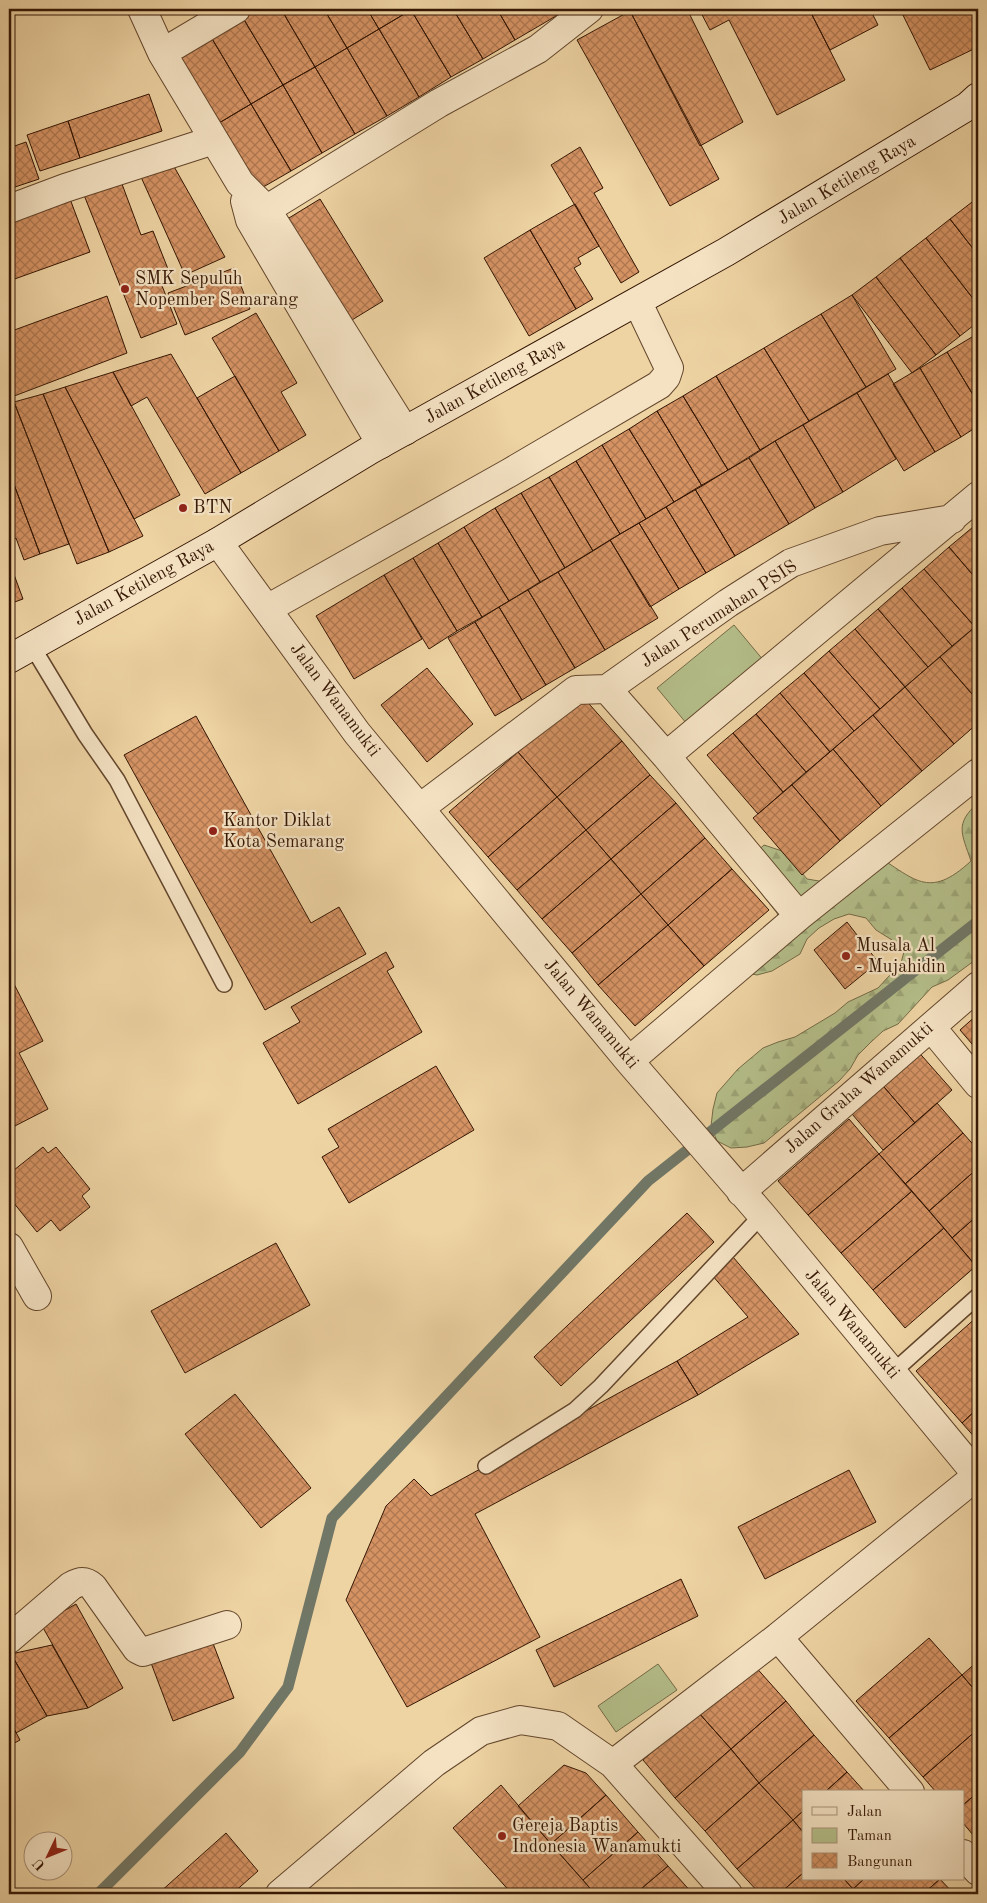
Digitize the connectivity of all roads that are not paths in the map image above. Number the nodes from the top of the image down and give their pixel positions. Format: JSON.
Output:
{"nodes":[{"id":1,"x":142,"y":9,"type":"edge"},
{"id":2,"x":236,"y":9,"type":"edge"},
{"id":3,"x":589,"y":9,"type":"edge"},
{"id":4,"x":162,"y":53,"type":"junction"},
{"id":5,"x":978,"y":97,"type":"edge"},
{"id":6,"x":214,"y":140,"type":"junction"},
{"id":7,"x":9,"y":209,"type":"edge"},
{"id":8,"x":258,"y":214,"type":"junction"},
{"id":9,"x":638,"y":303,"type":"junction"},
{"id":10,"x":405,"y":431,"type":"junction"},
{"id":11,"x":381,"y":444,"type":"junction"},
{"id":12,"x":978,"y":496,"type":"edge"},
{"id":13,"x":952,"y":519,"type":"junction"},
{"id":14,"x":218,"y":542,"type":"junction"},
{"id":15,"x":267,"y":609,"type":"junction"},
{"id":16,"x":20,"y":652,"type":"edge"},
{"id":17,"x":607,"y":689,"type":"junction"},
{"id":18,"x":666,"y":756,"type":"junction"},
{"id":19,"x":978,"y":773,"type":"edge"},
{"id":20,"x":420,"y":808,"type":"junction"},
{"id":21,"x":799,"y":916,"type":"junction"},
{"id":22,"x":224,"y":984,"type":"dead end"},
{"id":23,"x":978,"y":986,"type":"edge"},
{"id":24,"x":931,"y":1027,"type":"junction"},
{"id":25,"x":637,"y":1070,"type":"junction"},
{"id":26,"x":978,"y":1084,"type":"edge"},
{"id":27,"x":741,"y":1192,"type":"junction"},
{"id":28,"x":762,"y":1215,"type":"junction"},
{"id":29,"x":9,"y":1247,"type":"edge"},
{"id":30,"x":37,"y":1296,"type":"dead end"},
{"id":31,"x":978,"y":1296,"type":"edge"},
{"id":32,"x":893,"y":1372,"type":"junction"},
{"id":33,"x":486,"y":1466,"type":"dead end"},
{"id":34,"x":978,"y":1475,"type":"edge"},
{"id":35,"x":227,"y":1625,"type":"dead end"},
{"id":36,"x":778,"y":1637,"type":"junction"},
{"id":37,"x":9,"y":1639,"type":"edge"},
{"id":38,"x":613,"y":1764,"type":"junction"},
{"id":39,"x":908,"y":1790,"type":"edge"},
{"id":40,"x":964,"y":1855,"type":"edge"},
{"id":41,"x":978,"y":1871,"type":"edge"},
{"id":42,"x":280,"y":1894,"type":"edge"},
{"id":43,"x":728,"y":1894,"type":"edge"}],
"edges":[{"from":1,"to":4,"type":"street"},
{"from":2,"to":4,"type":"street"},
{"from":3,"to":8,"type":"street"},
{"from":4,"to":6,"type":"street"},
{"from":5,"to":9,"type":"street","name":"Jalan Ketileng Raya"},
{"from":6,"to":7,"type":"street"},
{"from":6,"to":8,"type":"street"},
{"from":8,"to":10,"type":"street"},
{"from":8,"to":11,"type":"street"},
{"from":9,"to":10,"type":"street","name":"Jalan Ketileng Raya"},
{"from":9,"to":15,"type":"street"},
{"from":10,"to":11,"type":"street","name":"Jalan Ketileng Raya"},
{"from":11,"to":14,"type":"street","name":"Jalan Ketileng Raya"},
{"from":12,"to":13,"type":"street"},
{"from":13,"to":17,"type":"street","name":"Jalan Perumahan PSIS"},
{"from":13,"to":18,"type":"street"},
{"from":14,"to":15,"type":"street","name":"Jalan Wanamukti"},
{"from":14,"to":16,"type":"street","name":"Jalan Ketileng Raya"},
{"from":15,"to":20,"type":"street","name":"Jalan Wanamukti"},
{"from":16,"to":22,"type":"lane"},
{"from":17,"to":18,"type":"street"},
{"from":17,"to":20,"type":"street"},
{"from":18,"to":21,"type":"street"},
{"from":19,"to":21,"type":"street"},
{"from":20,"to":25,"type":"street","name":"Jalan Wanamukti"},
{"from":21,"to":25,"type":"street"},
{"from":23,"to":24,"type":"street","name":"Jalan Graha Wanamukti"},
{"from":24,"to":26,"type":"street"},
{"from":24,"to":27,"type":"street","name":"Jalan Graha Wanamukti"},
{"from":25,"to":27,"type":"street","name":"Jalan Wanamukti"},
{"from":27,"to":28,"type":"street","name":"Jalan Wanamukti"},
{"from":28,"to":32,"type":"street","name":"Jalan Wanamukti"},
{"from":28,"to":33,"type":"lane"},
{"from":29,"to":30,"type":"street"},
{"from":31,"to":32,"type":"lane"},
{"from":32,"to":34,"type":"street","name":"Jalan Wanamukti"},
{"from":34,"to":36,"type":"street"},
{"from":35,"to":37,"type":"street"},
{"from":36,"to":38,"type":"street"},
{"from":36,"to":39,"type":"street"},
{"from":38,"to":42,"type":"street"},
{"from":38,"to":43,"type":"street"},
{"from":40,"to":41,"type":"street"}]}
